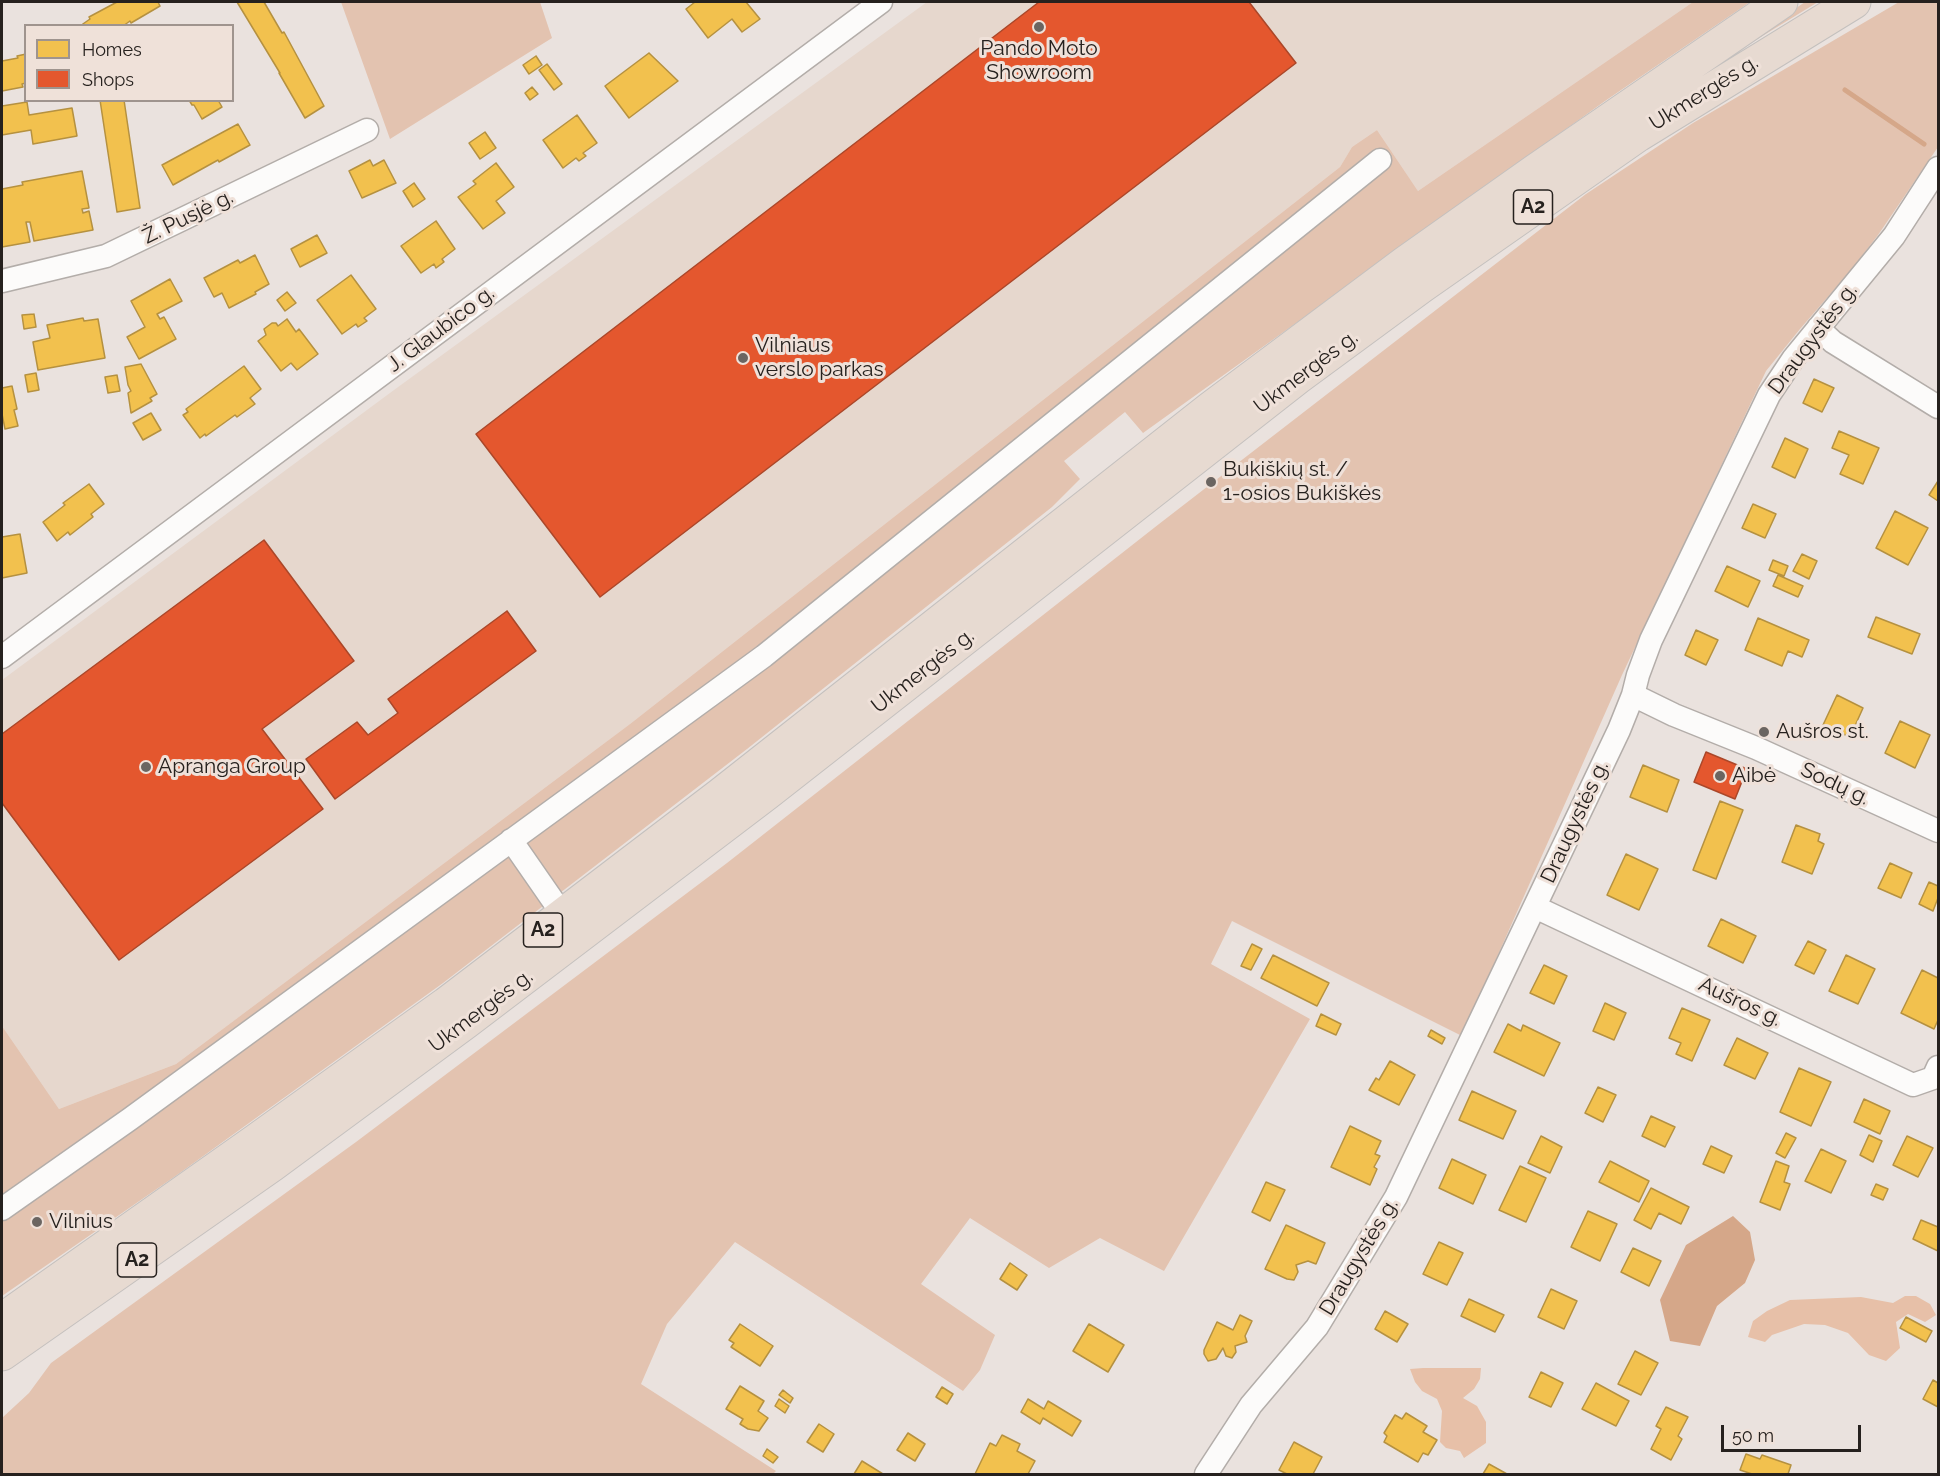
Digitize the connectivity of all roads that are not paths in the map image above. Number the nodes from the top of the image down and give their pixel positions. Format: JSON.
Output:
{"nodes":[{"id":1,"x":881,"y":2,"type":"edge"},
{"id":2,"x":1781,"y":2,"type":"edge"},
{"id":3,"x":1854,"y":2,"type":"edge"},
{"id":4,"x":367,"y":130,"type":"dead end"},
{"id":5,"x":1380,"y":160,"type":"dead end"},
{"id":6,"x":1938,"y":168,"type":"edge"},
{"id":7,"x":2,"y":281,"type":"edge"},
{"id":8,"x":1818,"y":328,"type":"junction"},
{"id":9,"x":1938,"y":407,"type":"edge"},
{"id":10,"x":2,"y":657,"type":"edge"},
{"id":11,"x":1633,"y":695,"type":"junction"},
{"id":12,"x":1938,"y":831,"type":"edge"},
{"id":13,"x":511,"y":840,"type":"junction"},
{"id":14,"x":1535,"y":906,"type":"junction"},
{"id":15,"x":563,"y":915,"type":"junction"},
{"id":16,"x":1938,"y":1067,"type":"edge"},
{"id":17,"x":2,"y":1209,"type":"edge"},
{"id":18,"x":2,"y":1320,"type":"edge"},
{"id":19,"x":2,"y":1354,"type":"edge"},
{"id":20,"x":1206,"y":1474,"type":"edge"}],
"edges":[{"from":1,"to":10,"type":"street","name":"J. Glaubico g."},
{"from":2,"to":15,"type":"highway","name":"Ukmergės g.","number":"A2"},
{"from":3,"to":19,"type":"highway","name":"Ukmergės g.","number":"A2"},
{"from":4,"to":7,"type":"street","name":"Ž. Pusjė g."},
{"from":5,"to":13,"type":"street"},
{"from":6,"to":8,"type":"street","name":"Draugystės g."},
{"from":8,"to":9,"type":"street"},
{"from":8,"to":11,"type":"street","name":"Draugystės g."},
{"from":11,"to":12,"type":"street","name":"Sodų g."},
{"from":11,"to":14,"type":"street","name":"Draugystės g."},
{"from":13,"to":15,"type":"street"},
{"from":13,"to":17,"type":"street"},
{"from":14,"to":16,"type":"street","name":"Aušros g."},
{"from":14,"to":20,"type":"street","name":"Draugystės g."},
{"from":15,"to":18,"type":"highway","name":"Ukmergės g.","number":"A2"}]}
